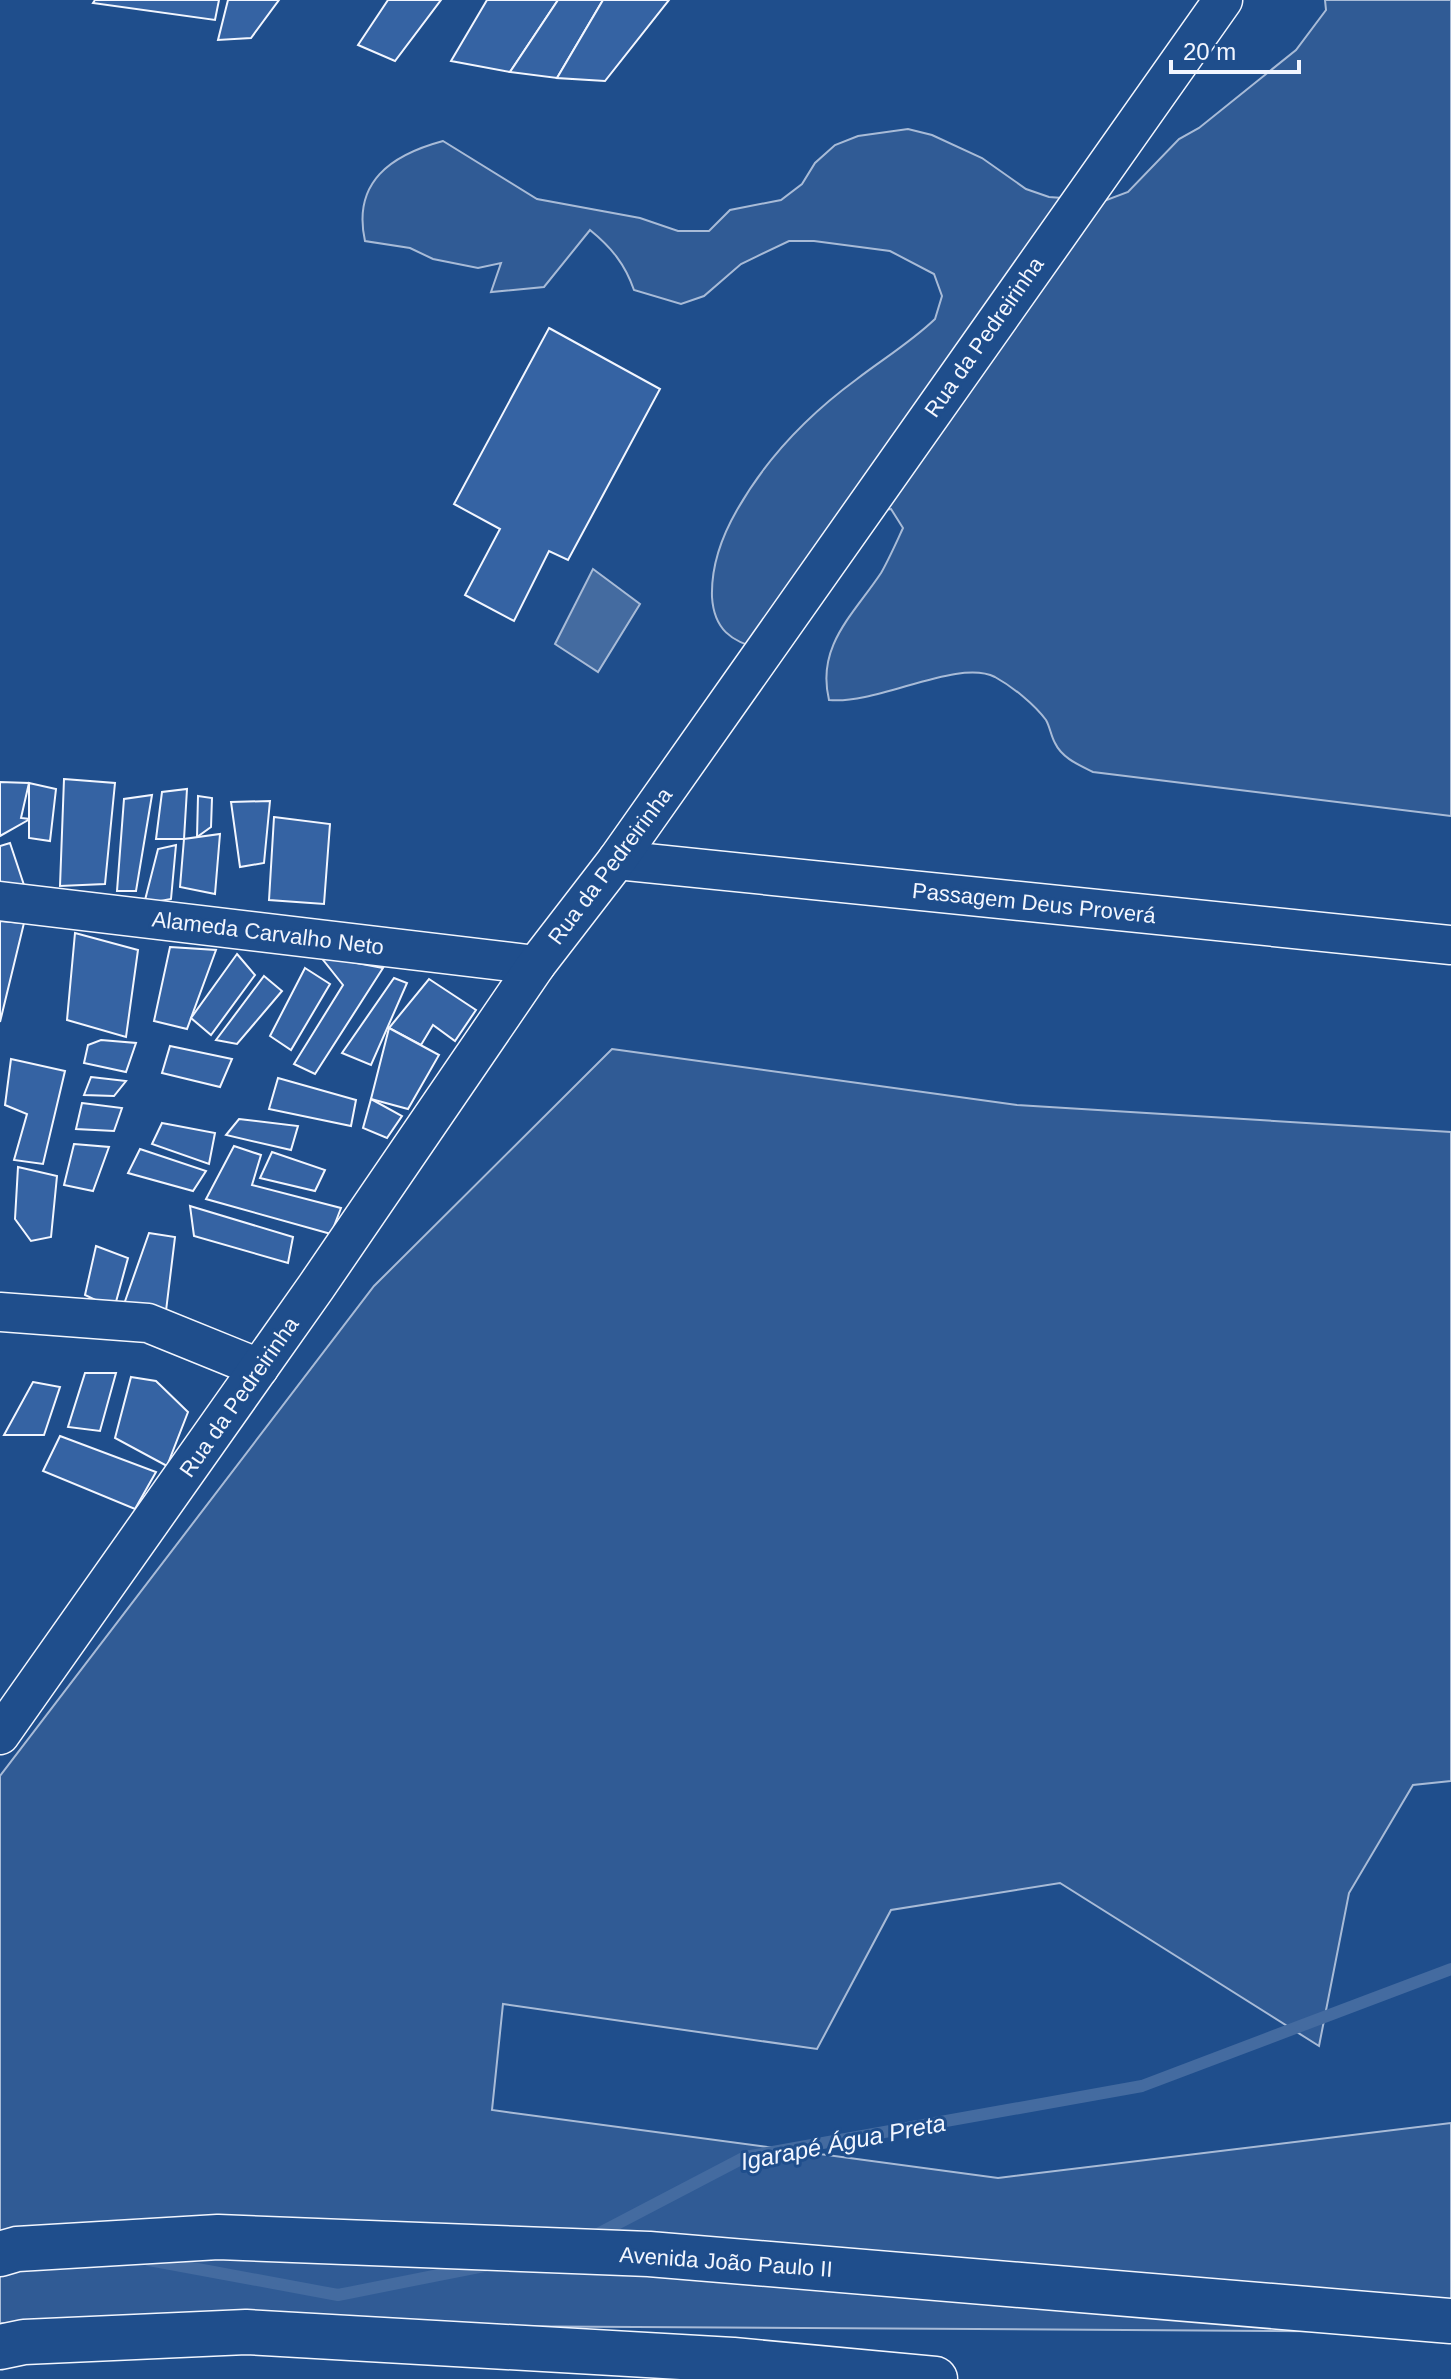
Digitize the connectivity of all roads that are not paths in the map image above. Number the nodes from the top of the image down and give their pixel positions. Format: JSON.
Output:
{"nodes":[{"id":1,"x":1223,"y":0,"type":"edge"},
{"id":2,"x":617,"y":860,"type":"junction"},
{"id":3,"x":0,"y":901,"type":"edge"},
{"id":4,"x":1451,"y":945,"type":"edge"},
{"id":5,"x":536,"y":965,"type":"junction"},
{"id":6,"x":0,"y":1312,"type":"edge"},
{"id":7,"x":259,"y":1368,"type":"junction"},
{"id":8,"x":0,"y":1735,"type":"edge"},
{"id":9,"x":0,"y":2254,"type":"edge"},
{"id":10,"x":1451,"y":2321,"type":"edge"},
{"id":11,"x":0,"y":2347,"type":"edge"},
{"id":12,"x":935,"y":2379,"type":"edge"}],
"edges":[{"from":1,"to":2,"type":"street","name":"Rua da Pedreirinha"},
{"from":2,"to":4,"type":"street","name":"Passagem Deus Proverá"},
{"from":2,"to":5,"type":"street","name":"Rua da Pedreirinha"},
{"from":3,"to":5,"type":"street","name":"Alameda Carvalho Neto"},
{"from":5,"to":7,"type":"street","name":"Rua da Pedreirinha"},
{"from":6,"to":7,"type":"street"},
{"from":7,"to":8,"type":"street","name":"Rua da Pedreirinha"},
{"from":9,"to":10,"type":"main road","name":"Avenida João Paulo II"},
{"from":11,"to":12,"type":"main road"}]}
